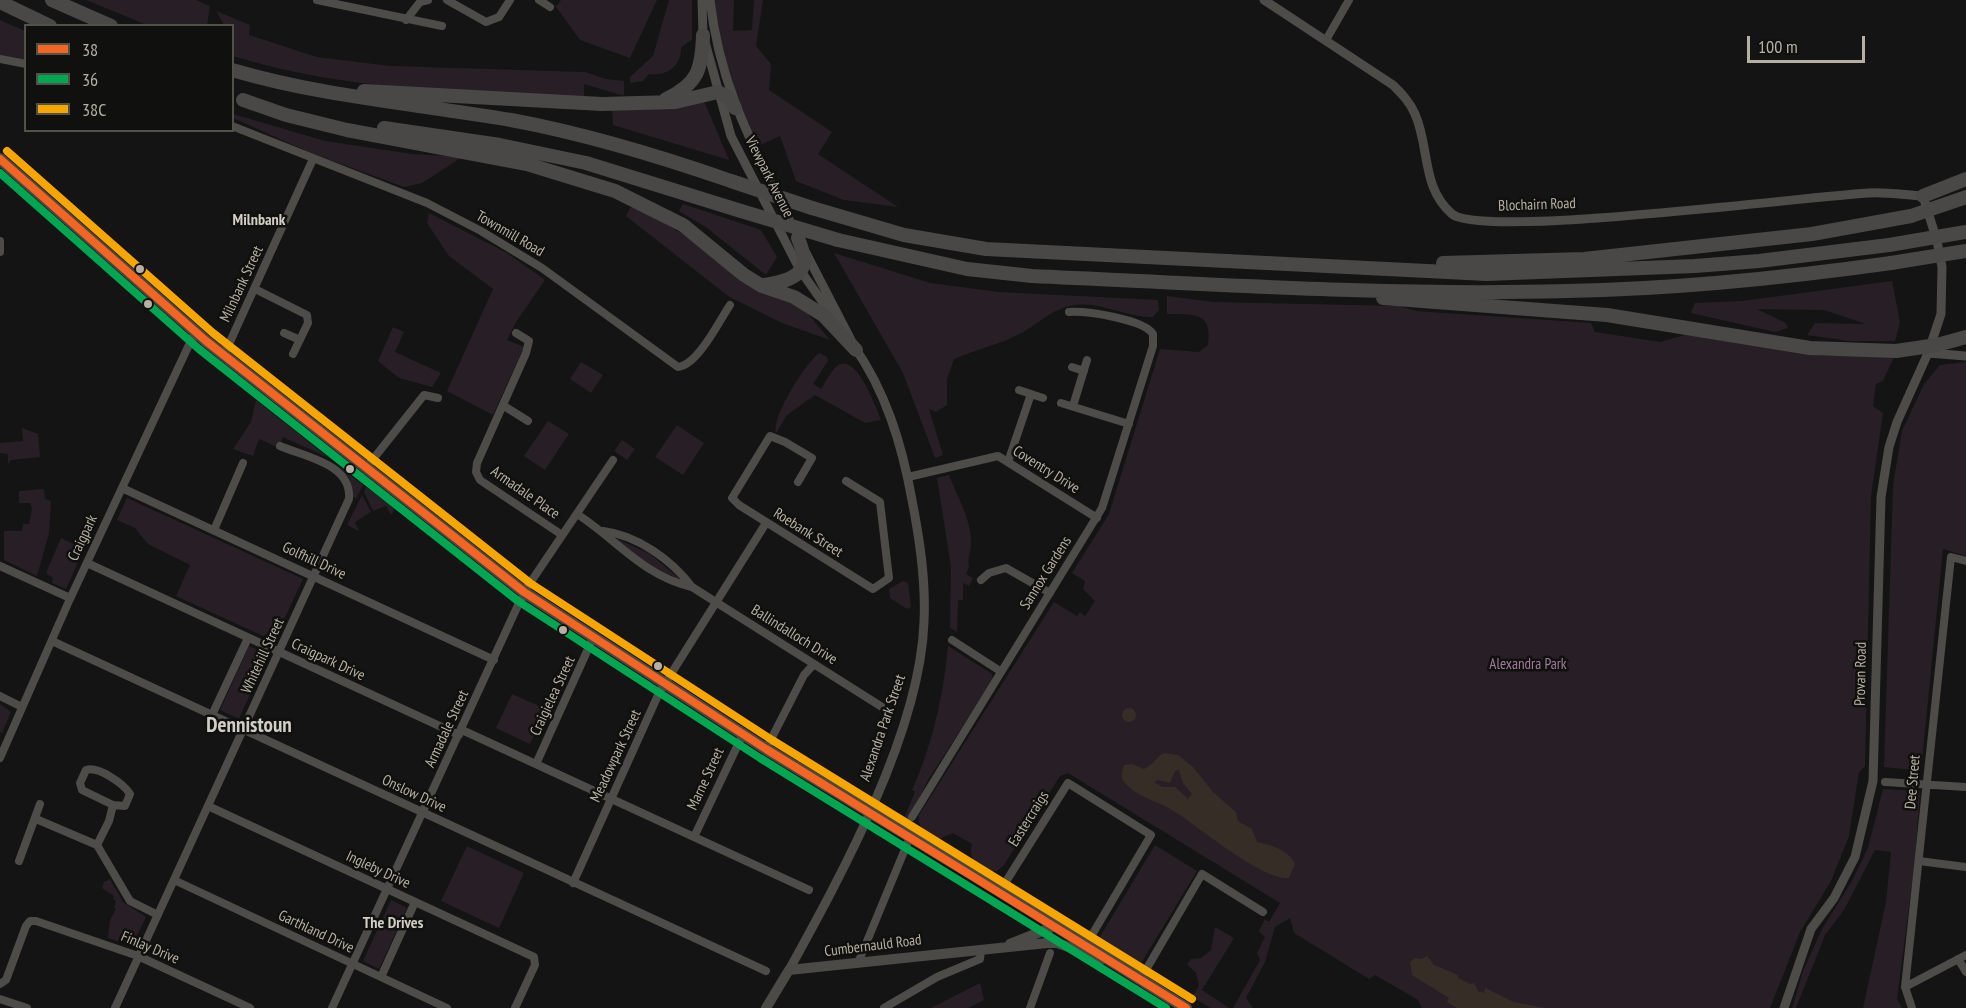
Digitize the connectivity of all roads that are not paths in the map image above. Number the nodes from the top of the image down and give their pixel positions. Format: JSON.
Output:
{"nodes":[{"id":1,"x":52,"y":0,"type":"edge"},
{"id":2,"x":318,"y":0,"type":"edge"},
{"id":3,"x":428,"y":0,"type":"edge"},
{"id":4,"x":447,"y":0,"type":"edge"},
{"id":5,"x":510,"y":0,"type":"edge"},
{"id":6,"x":539,"y":0,"type":"edge"},
{"id":7,"x":702,"y":0,"type":"edge"},
{"id":8,"x":710,"y":0,"type":"edge"},
{"id":9,"x":1264,"y":0,"type":"edge"},
{"id":10,"x":1349,"y":0,"type":"edge"},
{"id":11,"x":0,"y":2,"type":"edge"},
{"id":12,"x":550,"y":7,"type":"dead end"},
{"id":13,"x":406,"y":20,"type":"junction"},
{"id":14,"x":46,"y":24,"type":"edge"},
{"id":15,"x":106,"y":24,"type":"edge"},
{"id":16,"x":442,"y":26,"type":"dead end"},
{"id":17,"x":703,"y":35,"type":"junction"},
{"id":18,"x":1326,"y":40,"type":"junction"},
{"id":19,"x":0,"y":59,"type":"edge"},
{"id":20,"x":24,"y":64,"type":"edge"},
{"id":21,"x":234,"y":70,"type":"edge"},
{"id":22,"x":296,"y":86,"type":"junction"},
{"id":23,"x":718,"y":92,"type":"junction"},
{"id":24,"x":238,"y":99,"type":"edge"},
{"id":25,"x":656,"y":104,"type":"junction"},
{"id":26,"x":735,"y":108,"type":"junction"},
{"id":27,"x":234,"y":127,"type":"edge"},
{"id":28,"x":0,"y":159,"type":"edge"},
{"id":29,"x":313,"y":159,"type":"junction"},
{"id":30,"x":1966,"y":178,"type":"edge"},
{"id":31,"x":1923,"y":196,"type":"junction"},
{"id":32,"x":1966,"y":197,"type":"edge"},
{"id":33,"x":1966,"y":232,"type":"edge"},
{"id":34,"x":798,"y":238,"type":"junction"},
{"id":35,"x":0,"y":241,"type":"edge"},
{"id":36,"x":1966,"y":251,"type":"edge"},
{"id":37,"x":0,"y":252,"type":"edge"},
{"id":38,"x":1324,"y":265,"type":"junction"},
{"id":39,"x":800,"y":270,"type":"junction"},
{"id":40,"x":1244,"y":285,"type":"junction"},
{"id":41,"x":762,"y":286,"type":"junction"},
{"id":42,"x":255,"y":289,"type":"junction"},
{"id":43,"x":730,"y":305,"type":"dead end"},
{"id":44,"x":1069,"y":312,"type":"dead end"},
{"id":45,"x":195,"y":332,"type":"junction"},
{"id":46,"x":284,"y":333,"type":"dead end"},
{"id":47,"x":516,"y":333,"type":"dead end"},
{"id":48,"x":1966,"y":336,"type":"edge"},
{"id":49,"x":300,"y":340,"type":"junction"},
{"id":50,"x":856,"y":350,"type":"junction"},
{"id":51,"x":1928,"y":353,"type":"junction"},
{"id":52,"x":293,"y":354,"type":"dead end"},
{"id":53,"x":224,"y":355,"type":"junction"},
{"id":54,"x":1966,"y":356,"type":"edge"},
{"id":55,"x":1087,"y":360,"type":"dead end"},
{"id":56,"x":1072,"y":367,"type":"dead end"},
{"id":57,"x":1084,"y":371,"type":"junction"},
{"id":58,"x":1019,"y":390,"type":"dead end"},
{"id":59,"x":1031,"y":394,"type":"junction"},
{"id":60,"x":438,"y":398,"type":"dead end"},
{"id":61,"x":1043,"y":398,"type":"dead end"},
{"id":62,"x":1061,"y":403,"type":"dead end"},
{"id":63,"x":504,"y":406,"type":"junction"},
{"id":64,"x":1073,"y":406,"type":"junction"},
{"id":65,"x":528,"y":421,"type":"dead end"},
{"id":66,"x":1129,"y":424,"type":"junction"},
{"id":67,"x":280,"y":446,"type":"dead end"},
{"id":68,"x":613,"y":460,"type":"dead end"},
{"id":69,"x":1008,"y":462,"type":"junction"},
{"id":70,"x":243,"y":463,"type":"dead end"},
{"id":71,"x":366,"y":468,"type":"junction"},
{"id":72,"x":908,"y":477,"type":"junction"},
{"id":73,"x":846,"y":481,"type":"dead end"},
{"id":74,"x":798,"y":482,"type":"dead end"},
{"id":75,"x":122,"y":488,"type":"junction"},
{"id":76,"x":577,"y":514,"type":"junction"},
{"id":77,"x":1097,"y":518,"type":"junction"},
{"id":78,"x":766,"y":523,"type":"junction"},
{"id":79,"x":214,"y":530,"type":"junction"},
{"id":80,"x":603,"y":531,"type":"junction"},
{"id":81,"x":562,"y":535,"type":"junction"},
{"id":82,"x":1966,"y":561,"type":"edge"},
{"id":83,"x":87,"y":563,"type":"junction"},
{"id":84,"x":0,"y":566,"type":"edge"},
{"id":85,"x":314,"y":577,"type":"junction"},
{"id":86,"x":981,"y":580,"type":"dead end"},
{"id":87,"x":692,"y":587,"type":"junction"},
{"id":88,"x":1050,"y":592,"type":"junction"},
{"id":89,"x":525,"y":593,"type":"junction"},
{"id":90,"x":70,"y":598,"type":"junction"},
{"id":91,"x":717,"y":602,"type":"junction"},
{"id":92,"x":248,"y":638,"type":"junction"},
{"id":93,"x":593,"y":638,"type":"junction"},
{"id":94,"x":952,"y":640,"type":"dead end"},
{"id":95,"x":52,"y":641,"type":"junction"},
{"id":96,"x":279,"y":652,"type":"junction"},
{"id":97,"x":494,"y":660,"type":"junction"},
{"id":98,"x":814,"y":664,"type":"junction"},
{"id":99,"x":1000,"y":671,"type":"junction"},
{"id":100,"x":665,"y":684,"type":"junction"},
{"id":101,"x":0,"y":696,"type":"edge"},
{"id":102,"x":22,"y":707,"type":"junction"},
{"id":103,"x":882,"y":707,"type":"dead end"},
{"id":104,"x":212,"y":715,"type":"junction"},
{"id":105,"x":243,"y":730,"type":"junction"},
{"id":106,"x":460,"y":733,"type":"junction"},
{"id":107,"x":743,"y":734,"type":"junction"},
{"id":108,"x":4,"y":738,"type":"edge"},
{"id":109,"x":766,"y":749,"type":"junction"},
{"id":110,"x":0,"y":758,"type":"edge"},
{"id":111,"x":536,"y":764,"type":"junction"},
{"id":112,"x":1885,"y":782,"type":"dead end"},
{"id":113,"x":1926,"y":784,"type":"junction"},
{"id":114,"x":1966,"y":788,"type":"edge"},
{"id":115,"x":611,"y":799,"type":"junction"},
{"id":116,"x":40,"y":804,"type":"dead end"},
{"id":117,"x":112,"y":805,"type":"junction"},
{"id":118,"x":208,"y":806,"type":"junction"},
{"id":119,"x":869,"y":812,"type":"junction"},
{"id":120,"x":423,"y":813,"type":"junction"},
{"id":121,"x":912,"y":817,"type":"dead end"},
{"id":122,"x":36,"y":819,"type":"junction"},
{"id":123,"x":694,"y":837,"type":"junction"},
{"id":124,"x":910,"y":837,"type":"junction"},
{"id":125,"x":97,"y":845,"type":"junction"},
{"id":126,"x":19,"y":861,"type":"dead end"},
{"id":127,"x":1920,"y":861,"type":"junction"},
{"id":128,"x":1966,"y":867,"type":"edge"},
{"id":129,"x":174,"y":880,"type":"junction"},
{"id":130,"x":573,"y":883,"type":"junction"},
{"id":131,"x":387,"y":889,"type":"junction"},
{"id":132,"x":809,"y":890,"type":"dead end"},
{"id":133,"x":1000,"y":891,"type":"junction"},
{"id":134,"x":415,"y":902,"type":"junction"},
{"id":135,"x":1263,"y":912,"type":"dead end"},
{"id":136,"x":159,"y":915,"type":"junction"},
{"id":137,"x":1055,"y":926,"type":"junction"},
{"id":138,"x":1086,"y":945,"type":"junction"},
{"id":139,"x":1004,"y":946,"type":"junction"},
{"id":140,"x":981,"y":949,"type":"junction"},
{"id":141,"x":1050,"y":953,"type":"dead end"},
{"id":142,"x":138,"y":956,"type":"junction"},
{"id":143,"x":1962,"y":957,"type":"edge"},
{"id":144,"x":855,"y":963,"type":"junction"},
{"id":145,"x":1114,"y":963,"type":"junction"},
{"id":146,"x":353,"y":964,"type":"junction"},
{"id":147,"x":789,"y":970,"type":"junction"},
{"id":148,"x":766,"y":972,"type":"dead end"},
{"id":149,"x":1966,"y":972,"type":"edge"},
{"id":150,"x":381,"y":977,"type":"junction"},
{"id":151,"x":1140,"y":980,"type":"junction"},
{"id":152,"x":0,"y":984,"type":"edge"},
{"id":153,"x":1905,"y":987,"type":"junction"},
{"id":154,"x":0,"y":999,"type":"edge"},
{"id":155,"x":27,"y":1008,"type":"edge"},
{"id":156,"x":115,"y":1008,"type":"edge"},
{"id":157,"x":250,"y":1008,"type":"edge"},
{"id":158,"x":332,"y":1008,"type":"edge"},
{"id":159,"x":447,"y":1008,"type":"edge"},
{"id":160,"x":515,"y":1008,"type":"edge"},
{"id":161,"x":766,"y":1008,"type":"edge"},
{"id":162,"x":884,"y":1008,"type":"edge"},
{"id":163,"x":1031,"y":1008,"type":"edge"},
{"id":164,"x":1186,"y":1008,"type":"edge"},
{"id":165,"x":1784,"y":1008,"type":"edge"},
{"id":166,"x":1912,"y":1008,"type":"edge"}],
"edges":[{"from":1,"to":15,"type":"highway"},
{"from":2,"to":13,"type":"street"},
{"from":3,"to":13,"type":"street"},
{"from":4,"to":5,"type":"street"},
{"from":6,"to":12,"type":"street"},
{"from":7,"to":17,"type":"street","name":"Viewpark Avenue"},
{"from":8,"to":26,"type":"street","name":"Viewpark Avenue"},
{"from":9,"to":18,"type":"street","name":"Blochairn Road"},
{"from":10,"to":18,"type":"street"},
{"from":11,"to":14,"type":"highway"},
{"from":13,"to":16,"type":"street"},
{"from":17,"to":23,"type":"street","name":"Viewpark Avenue"},
{"from":17,"to":25,"type":"highway"},
{"from":18,"to":31,"type":"street","name":"Blochairn Road"},
{"from":19,"to":20,"type":"street"},
{"from":21,"to":22,"type":"highway"},
{"from":22,"to":25,"type":"highway"},
{"from":22,"to":38,"type":"highway","bridge":true},
{"from":23,"to":25,"type":"highway"},
{"from":23,"to":26,"type":"highway"},
{"from":23,"to":39,"type":"street","name":"Viewpark Avenue"},
{"from":24,"to":40,"type":"highway","bridge":true},
{"from":24,"to":41,"type":"highway"},
{"from":26,"to":34,"type":"street","name":"Viewpark Avenue"},
{"from":27,"to":29,"type":"street","name":"Townmill Road"},
{"from":28,"to":45,"type":"main road"},
{"from":29,"to":42,"type":"street","name":"Milnbank Street"},
{"from":29,"to":43,"type":"street","name":"Townmill Road"},
{"from":30,"to":31,"type":"highway"},
{"from":31,"to":51,"type":"street","name":"Provan Road"},
{"from":32,"to":38,"type":"highway","bridge":true},
{"from":33,"to":38,"type":"highway","bridge":true},
{"from":34,"to":39,"type":"highway"},
{"from":34,"to":50,"type":"street","name":"Viewpark Avenue"},
{"from":35,"to":37,"type":"street"},
{"from":36,"to":40,"type":"highway","bridge":true},
{"from":39,"to":41,"type":"highway"},
{"from":39,"to":50,"type":"street","name":"Viewpark Avenue"},
{"from":40,"to":48,"type":"highway","bridge":true},
{"from":41,"to":50,"type":"highway"},
{"from":42,"to":49,"type":"street"},
{"from":42,"to":53,"type":"street","name":"Milnbank Street"},
{"from":44,"to":66,"type":"street","name":"Sannox Gardens"},
{"from":45,"to":53,"type":"main road"},
{"from":45,"to":75,"type":"street","name":"Craigpark"},
{"from":46,"to":49,"type":"street"},
{"from":47,"to":63,"type":"street","name":"Armadale Place"},
{"from":49,"to":52,"type":"street"},
{"from":50,"to":72,"type":"street","name":"Viewpark Avenue"},
{"from":51,"to":54,"type":"street"},
{"from":51,"to":165,"type":"street","name":"Provan Road"},
{"from":53,"to":71,"type":"main road"},
{"from":55,"to":57,"type":"street"},
{"from":56,"to":57,"type":"street"},
{"from":57,"to":64,"type":"street"},
{"from":58,"to":59,"type":"street"},
{"from":59,"to":61,"type":"street"},
{"from":59,"to":69,"type":"street"},
{"from":60,"to":71,"type":"street"},
{"from":62,"to":64,"type":"street"},
{"from":63,"to":65,"type":"street"},
{"from":63,"to":81,"type":"street","name":"Armadale Place"},
{"from":64,"to":66,"type":"street"},
{"from":66,"to":77,"type":"street","name":"Sannox Gardens"},
{"from":67,"to":85,"type":"street","name":"Whitehill Street"},
{"from":68,"to":76,"type":"street","name":"Armadale Street"},
{"from":69,"to":72,"type":"street","name":"Coventry Drive"},
{"from":69,"to":77,"type":"street","name":"Coventry Drive"},
{"from":70,"to":79,"type":"street"},
{"from":71,"to":89,"type":"main road"},
{"from":72,"to":119,"type":"street","name":"Alexandra Park Street"},
{"from":73,"to":78,"type":"street","name":"Roebank Street"},
{"from":74,"to":78,"type":"street","name":"Roebank Street"},
{"from":75,"to":79,"type":"street","name":"Golfhill Drive"},
{"from":75,"to":83,"type":"street","name":"Craigpark"},
{"from":76,"to":80,"type":"street","name":"Ballindalloch Drive"},
{"from":76,"to":81,"type":"street","name":"Armadale Street"},
{"from":77,"to":88,"type":"street","name":"Sannox Gardens"},
{"from":78,"to":91,"type":"street","name":"Meadowpark Street"},
{"from":79,"to":85,"type":"street","name":"Golfhill Drive"},
{"from":80,"to":87,"type":"street","name":"Ballindalloch Drive"},
{"from":80,"to":87,"type":"street","name":"Ballindalloch Drive"},
{"from":81,"to":89,"type":"street","name":"Armadale Street"},
{"from":82,"to":113,"type":"street","name":"Dee Street"},
{"from":83,"to":90,"type":"street","name":"Craigpark"},
{"from":83,"to":92,"type":"street","name":"Craigpark Drive"},
{"from":84,"to":90,"type":"street"},
{"from":85,"to":96,"type":"street","name":"Whitehill Street"},
{"from":85,"to":97,"type":"street","name":"Golfhill Drive"},
{"from":86,"to":88,"type":"street"},
{"from":87,"to":91,"type":"street","name":"Ballindalloch Drive"},
{"from":88,"to":99,"type":"street","name":"Sannox Gardens"},
{"from":89,"to":93,"type":"main road"},
{"from":89,"to":97,"type":"street","name":"Armadale Street"},
{"from":90,"to":95,"type":"street","name":"Craigpark"},
{"from":91,"to":98,"type":"street","name":"Ballindalloch Drive"},
{"from":91,"to":100,"type":"street","name":"Meadowpark Street"},
{"from":92,"to":96,"type":"street","name":"Craigpark Drive"},
{"from":92,"to":104,"type":"street"},
{"from":93,"to":100,"type":"main road"},
{"from":93,"to":111,"type":"street","name":"Craigielea Street"},
{"from":94,"to":99,"type":"street"},
{"from":95,"to":102,"type":"street","name":"Craigpark"},
{"from":95,"to":104,"type":"street","name":"Onslow Drive"},
{"from":96,"to":105,"type":"street","name":"Whitehill Street"},
{"from":96,"to":106,"type":"street","name":"Craigpark Drive"},
{"from":97,"to":106,"type":"street","name":"Armadale Street"},
{"from":98,"to":103,"type":"street","name":"Ballindalloch Drive"},
{"from":98,"to":109,"type":"street"},
{"from":99,"to":121,"type":"street","name":"Sannox Gardens"},
{"from":100,"to":107,"type":"main road"},
{"from":100,"to":115,"type":"street","name":"Meadowpark Street"},
{"from":101,"to":102,"type":"street"},
{"from":102,"to":108,"type":"street","name":"Craigpark"},
{"from":104,"to":105,"type":"street","name":"Onslow Drive"},
{"from":105,"to":118,"type":"street","name":"Whitehill Street"},
{"from":105,"to":120,"type":"street","name":"Onslow Drive"},
{"from":106,"to":111,"type":"street","name":"Craigpark Drive"},
{"from":106,"to":120,"type":"street","name":"Armadale Street"},
{"from":107,"to":109,"type":"main road"},
{"from":107,"to":123,"type":"street","name":"Marne Street"},
{"from":108,"to":110,"type":"street","name":"Craigpark"},
{"from":109,"to":119,"type":"main road"},
{"from":111,"to":115,"type":"street","name":"Craigpark Drive"},
{"from":112,"to":113,"type":"street"},
{"from":113,"to":114,"type":"street"},
{"from":113,"to":127,"type":"street","name":"Dee Street"},
{"from":115,"to":123,"type":"street","name":"Craigpark Drive"},
{"from":115,"to":130,"type":"street","name":"Meadowpark Street"},
{"from":116,"to":122,"type":"street"},
{"from":117,"to":117,"type":"street"},
{"from":117,"to":125,"type":"street"},
{"from":118,"to":129,"type":"street","name":"Whitehill Street"},
{"from":118,"to":131,"type":"street","name":"Ingleby Drive"},
{"from":119,"to":124,"type":"main road"},
{"from":119,"to":147,"type":"street","name":"Alexandra Park Street"},
{"from":120,"to":130,"type":"street","name":"Onslow Drive"},
{"from":120,"to":131,"type":"street","name":"Armadale Street"},
{"from":122,"to":125,"type":"street"},
{"from":122,"to":126,"type":"street"},
{"from":123,"to":132,"type":"street","name":"Craigpark Drive"},
{"from":124,"to":133,"type":"main road"},
{"from":124,"to":144,"type":"street"},
{"from":125,"to":136,"type":"street"},
{"from":127,"to":128,"type":"street"},
{"from":127,"to":153,"type":"street","name":"Dee Street"},
{"from":129,"to":136,"type":"street","name":"Whitehill Street"},
{"from":129,"to":146,"type":"street","name":"Garthland Drive"},
{"from":130,"to":148,"type":"street","name":"Onslow Drive"},
{"from":131,"to":134,"type":"street","name":"Ingleby Drive"},
{"from":131,"to":146,"type":"street","name":"Armadale Street"},
{"from":133,"to":137,"type":"main road"},
{"from":133,"to":138,"type":"street","name":"Eastercraigs"},
{"from":134,"to":150,"type":"street"},
{"from":134,"to":160,"type":"street","name":"Ingleby Drive"},
{"from":135,"to":151,"type":"street"},
{"from":136,"to":142,"type":"street","name":"Whitehill Street"},
{"from":137,"to":138,"type":"main road","name":"Cumbernauld Road"},
{"from":137,"to":139,"type":"main road","name":"Cumbernauld Road"},
{"from":138,"to":145,"type":"main road","name":"Cumbernauld Road"},
{"from":139,"to":140,"type":"main road","name":"Cumbernauld Road"},
{"from":139,"to":145,"type":"main road","name":"Cumbernauld Road"},
{"from":140,"to":144,"type":"main road","name":"Cumbernauld Road"},
{"from":140,"to":162,"type":"street"},
{"from":141,"to":163,"type":"street"},
{"from":142,"to":152,"type":"street","name":"Finlay Drive"},
{"from":142,"to":156,"type":"street","name":"Whitehill Street"},
{"from":142,"to":157,"type":"street","name":"Finlay Drive"},
{"from":143,"to":149,"type":"street"},
{"from":143,"to":153,"type":"street"},
{"from":144,"to":147,"type":"main road","name":"Cumbernauld Road"},
{"from":145,"to":151,"type":"main road","name":"Cumbernauld Road"},
{"from":146,"to":150,"type":"street","name":"Garthland Drive"},
{"from":146,"to":158,"type":"street","name":"Armadale Street"},
{"from":147,"to":161,"type":"main road"},
{"from":150,"to":159,"type":"street","name":"Garthland Drive"},
{"from":151,"to":164,"type":"main road","name":"Cumbernauld Road"},
{"from":153,"to":166,"type":"street","name":"Dee Street"},
{"from":154,"to":155,"type":"street"}]}
